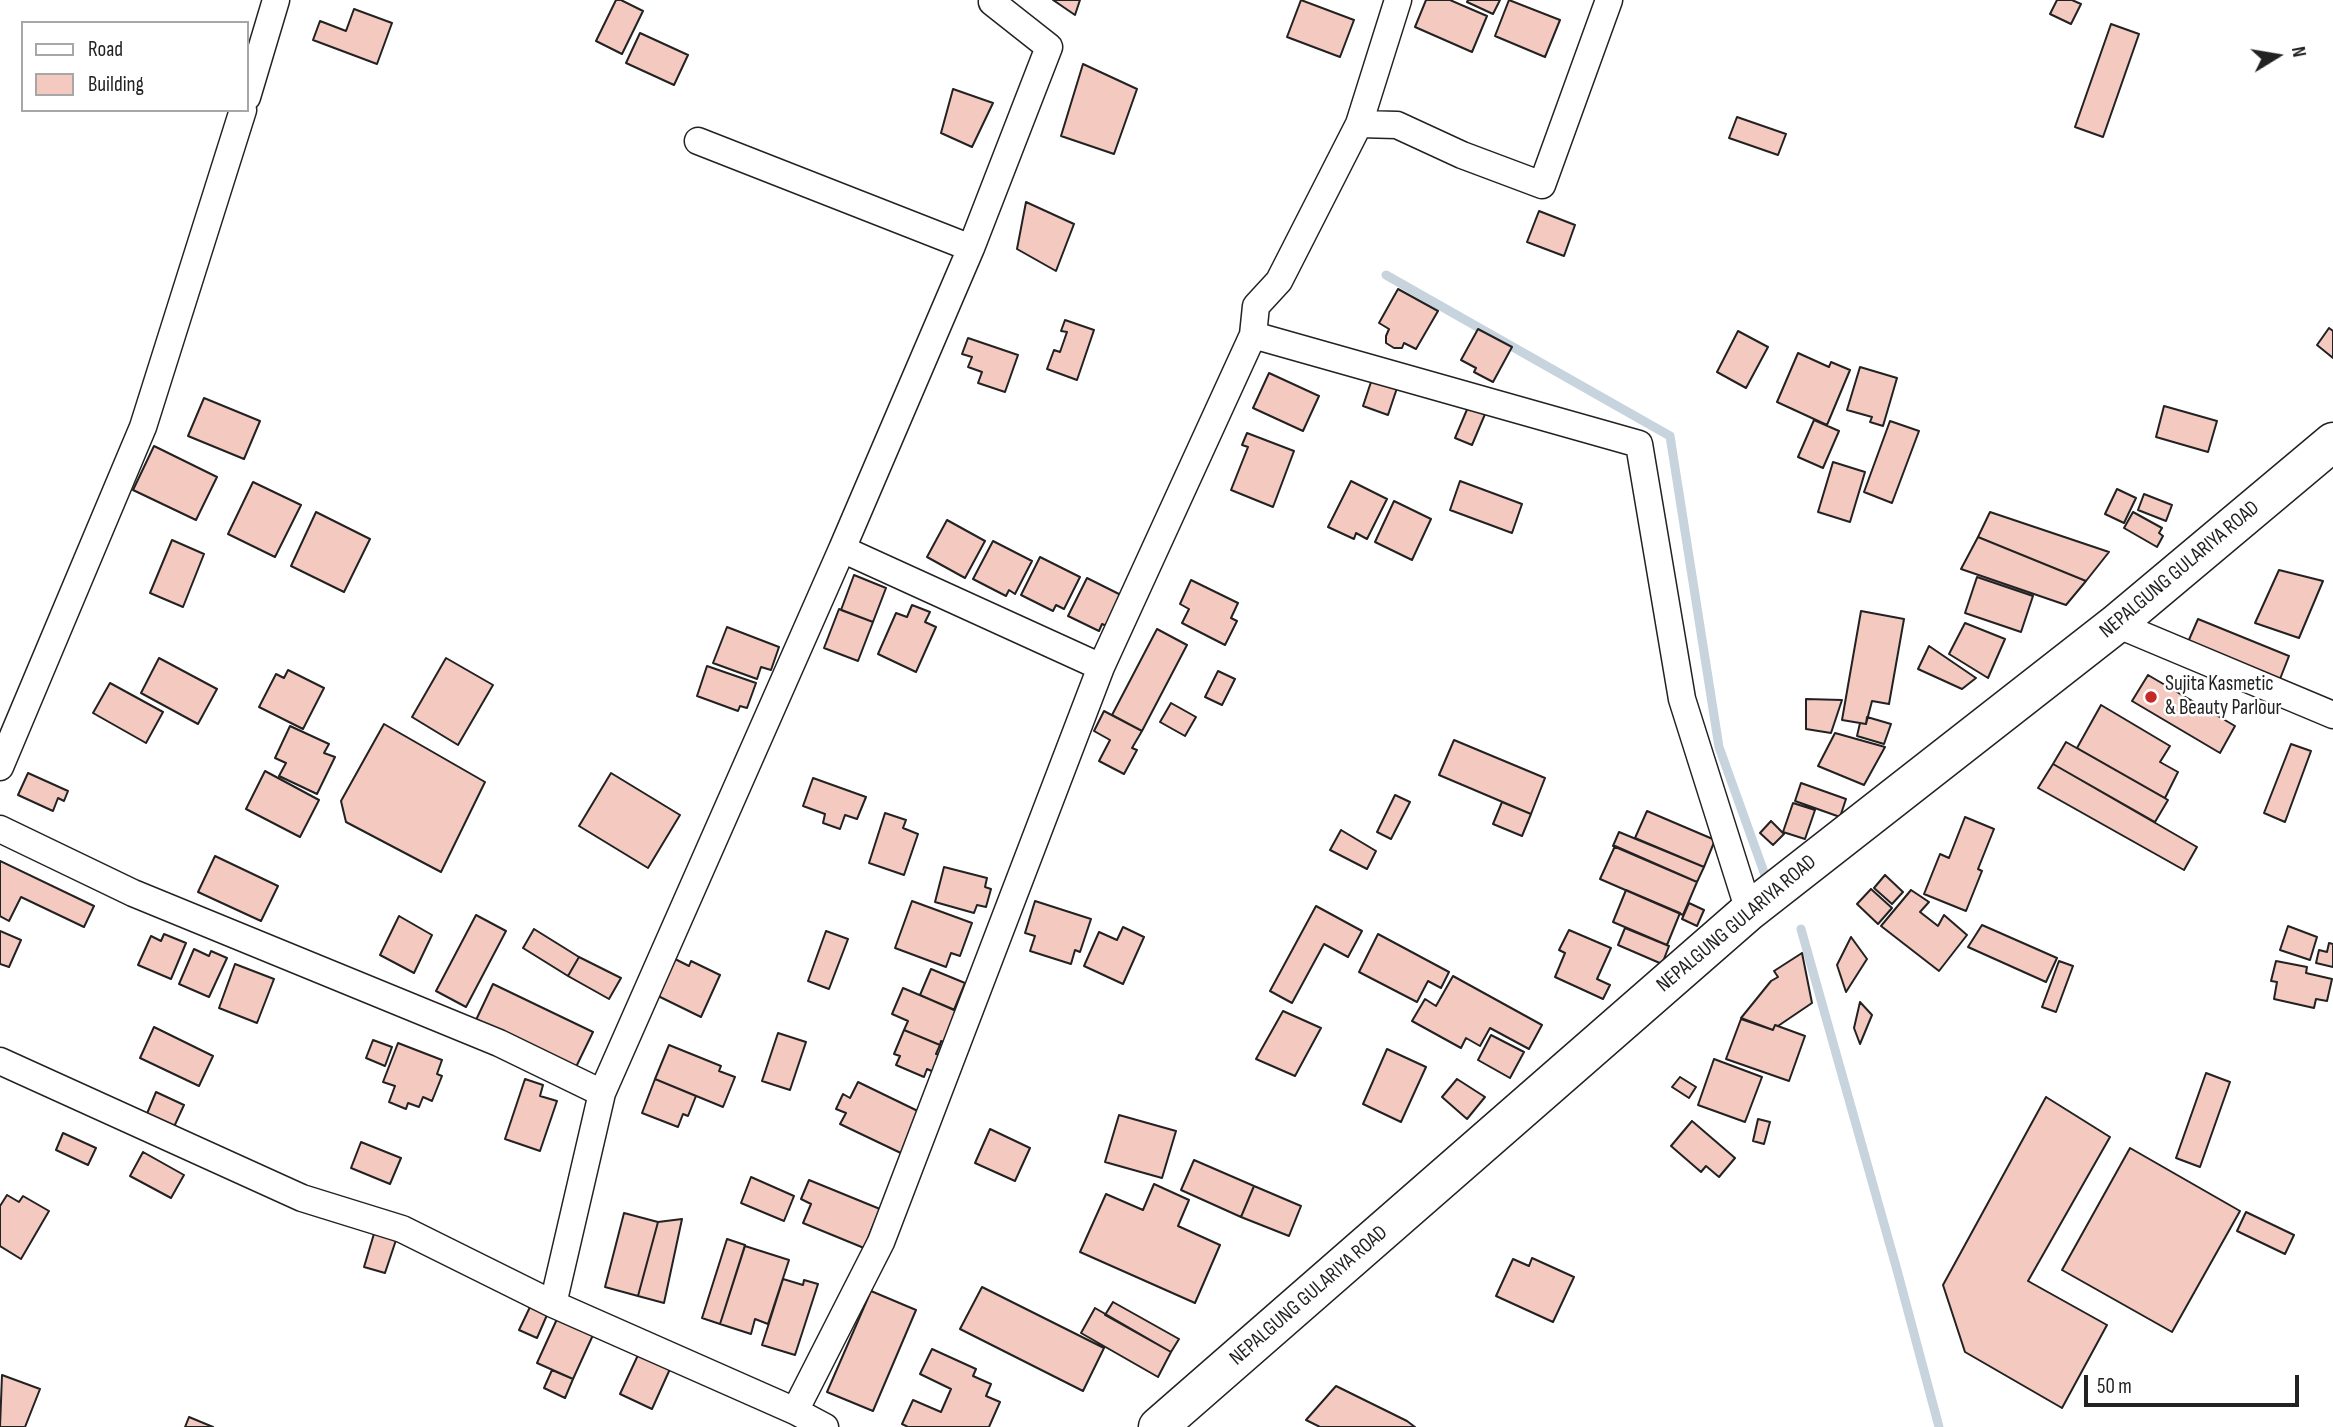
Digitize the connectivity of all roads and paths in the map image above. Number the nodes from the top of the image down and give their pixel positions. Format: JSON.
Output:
{"nodes":[{"id":1,"x":276,"y":0,"type":"edge"},
{"id":2,"x":993,"y":0,"type":"edge"},
{"id":3,"x":1398,"y":0,"type":"edge"},
{"id":4,"x":1609,"y":0,"type":"edge"},
{"id":5,"x":248,"y":94,"type":"edge"},
{"id":6,"x":242,"y":112,"type":"edge"},
{"id":7,"x":1359,"y":124,"type":"junction"},
{"id":8,"x":698,"y":141,"type":"dead end"},
{"id":9,"x":971,"y":248,"type":"junction"},
{"id":10,"x":1253,"y":335,"type":"junction"},
{"id":11,"x":2333,"y":442,"type":"edge"},
{"id":12,"x":842,"y":549,"type":"junction"},
{"id":13,"x":2116,"y":624,"type":"junction"},
{"id":14,"x":1101,"y":667,"type":"junction"},
{"id":15,"x":2333,"y":715,"type":"edge"},
{"id":16,"x":0,"y":767,"type":"edge"},
{"id":17,"x":0,"y":829,"type":"edge"},
{"id":18,"x":1749,"y":911,"type":"junction"},
{"id":19,"x":0,"y":1061,"type":"edge"},
{"id":20,"x":602,"y":1093,"type":"junction"},
{"id":21,"x":553,"y":1304,"type":"junction"},
{"id":22,"x":795,"y":1411,"type":"junction"},
{"id":23,"x":825,"y":1427,"type":"edge"},
{"id":24,"x":1158,"y":1427,"type":"edge"}],
"edges":[{"from":1,"to":5,"type":"street"},
{"from":2,"to":9,"type":"street"},
{"from":3,"to":7,"type":"street"},
{"from":4,"to":7,"type":"street"},
{"from":6,"to":16,"type":"street"},
{"from":7,"to":10,"type":"street"},
{"from":8,"to":9,"type":"street"},
{"from":9,"to":12,"type":"street"},
{"from":10,"to":14,"type":"street"},
{"from":10,"to":18,"type":"street"},
{"from":11,"to":13,"type":"main road","name":"NEPALGUNG GULARIYA ROAD"},
{"from":12,"to":14,"type":"street"},
{"from":12,"to":20,"type":"street"},
{"from":13,"to":15,"type":"street"},
{"from":13,"to":18,"type":"main road","name":"NEPALGUNG GULARIYA ROAD"},
{"from":14,"to":22,"type":"street"},
{"from":17,"to":20,"type":"street"},
{"from":18,"to":24,"type":"main road","name":"NEPALGUNG GULARIYA ROAD"},
{"from":19,"to":21,"type":"street"},
{"from":20,"to":21,"type":"street"},
{"from":21,"to":22,"type":"street"},
{"from":22,"to":23,"type":"street"}]}
